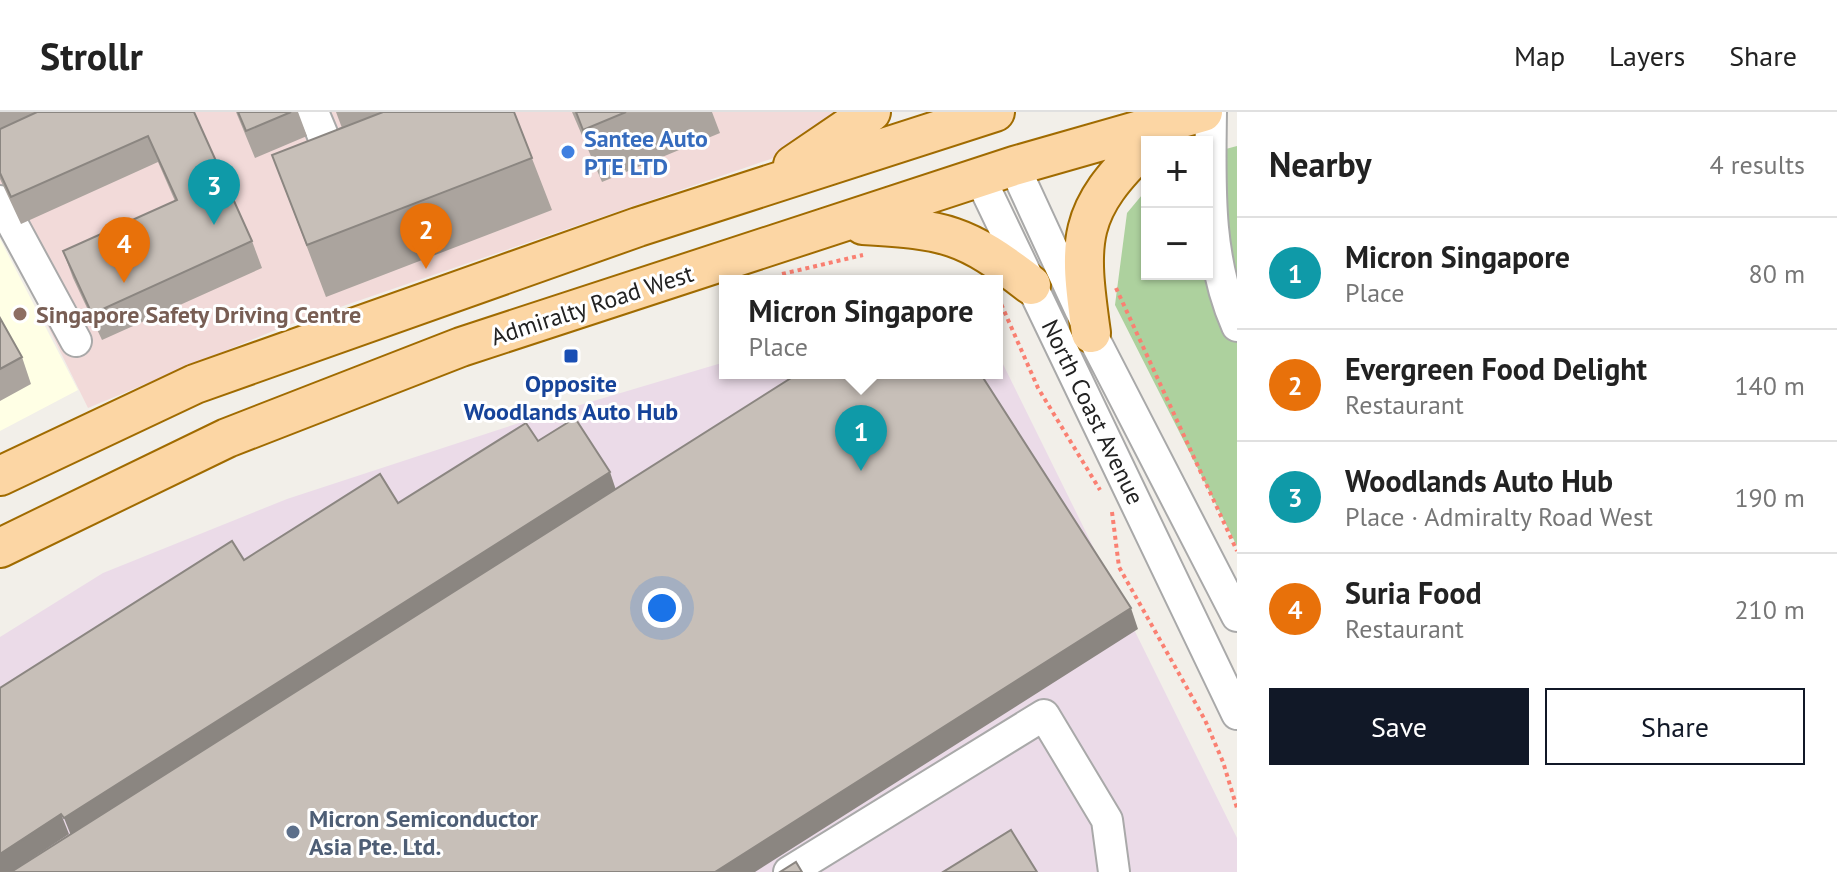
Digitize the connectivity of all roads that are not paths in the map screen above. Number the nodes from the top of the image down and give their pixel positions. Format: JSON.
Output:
{"nodes":[{"id":1,"x":313,"y":112,"type":"edge"},
{"id":2,"x":412,"y":112,"type":"edge"},
{"id":3,"x":871,"y":112,"type":"edge"},
{"id":4,"x":1211,"y":112,"type":"edge"},
{"id":5,"x":992,"y":113,"type":"edge"},
{"id":6,"x":949,"y":120,"type":"edge"},
{"id":7,"x":1168,"y":130,"type":"edge"},
{"id":8,"x":997,"y":172,"type":"junction"},
{"id":9,"x":757,"y":190,"type":"junction"},
{"id":10,"x":0,"y":201,"type":"edge"},
{"id":11,"x":842,"y":223,"type":"junction"},
{"id":12,"x":1000,"y":275,"type":"edge"},
{"id":13,"x":1014,"y":290,"type":"edge"},
{"id":14,"x":1237,"y":326,"type":"edge"},
{"id":15,"x":1091,"y":333,"type":"junction"},
{"id":16,"x":76,"y":341,"type":"dead end"},
{"id":17,"x":0,"y":476,"type":"edge"},
{"id":18,"x":0,"y":548,"type":"edge"},
{"id":19,"x":1237,"y":616,"type":"edge"},
{"id":20,"x":1237,"y":714,"type":"edge"},
{"id":21,"x":789,"y":872,"type":"edge"},
{"id":22,"x":1114,"y":872,"type":"edge"}],
"edges":[{"from":1,"to":2,"type":"street"},
{"from":3,"to":9,"type":"main road"},
{"from":4,"to":14,"type":"street"},
{"from":5,"to":6,"type":"main road"},
{"from":5,"to":8,"type":"main road","name":"North Coast Avenue"},
{"from":6,"to":8,"type":"main road","name":"North Coast Avenue"},
{"from":6,"to":9,"type":"main road"},
{"from":7,"to":8,"type":"main road","name":"Admiralty Road West"},
{"from":7,"to":15,"type":"main road"},
{"from":8,"to":11,"type":"main road","name":"Admiralty Road West"},
{"from":8,"to":13,"type":"street","name":"North Coast Avenue"},
{"from":8,"to":15,"type":"street","name":"North Coast Avenue"},
{"from":9,"to":17,"type":"main road"},
{"from":10,"to":16,"type":"street"},
{"from":11,"to":12,"type":"main road"},
{"from":11,"to":18,"type":"main road","name":"Admiralty Road West"},
{"from":13,"to":20,"type":"street","name":"North Coast Avenue"},
{"from":15,"to":19,"type":"street","name":"North Coast Avenue"},
{"from":21,"to":22,"type":"street"}]}
